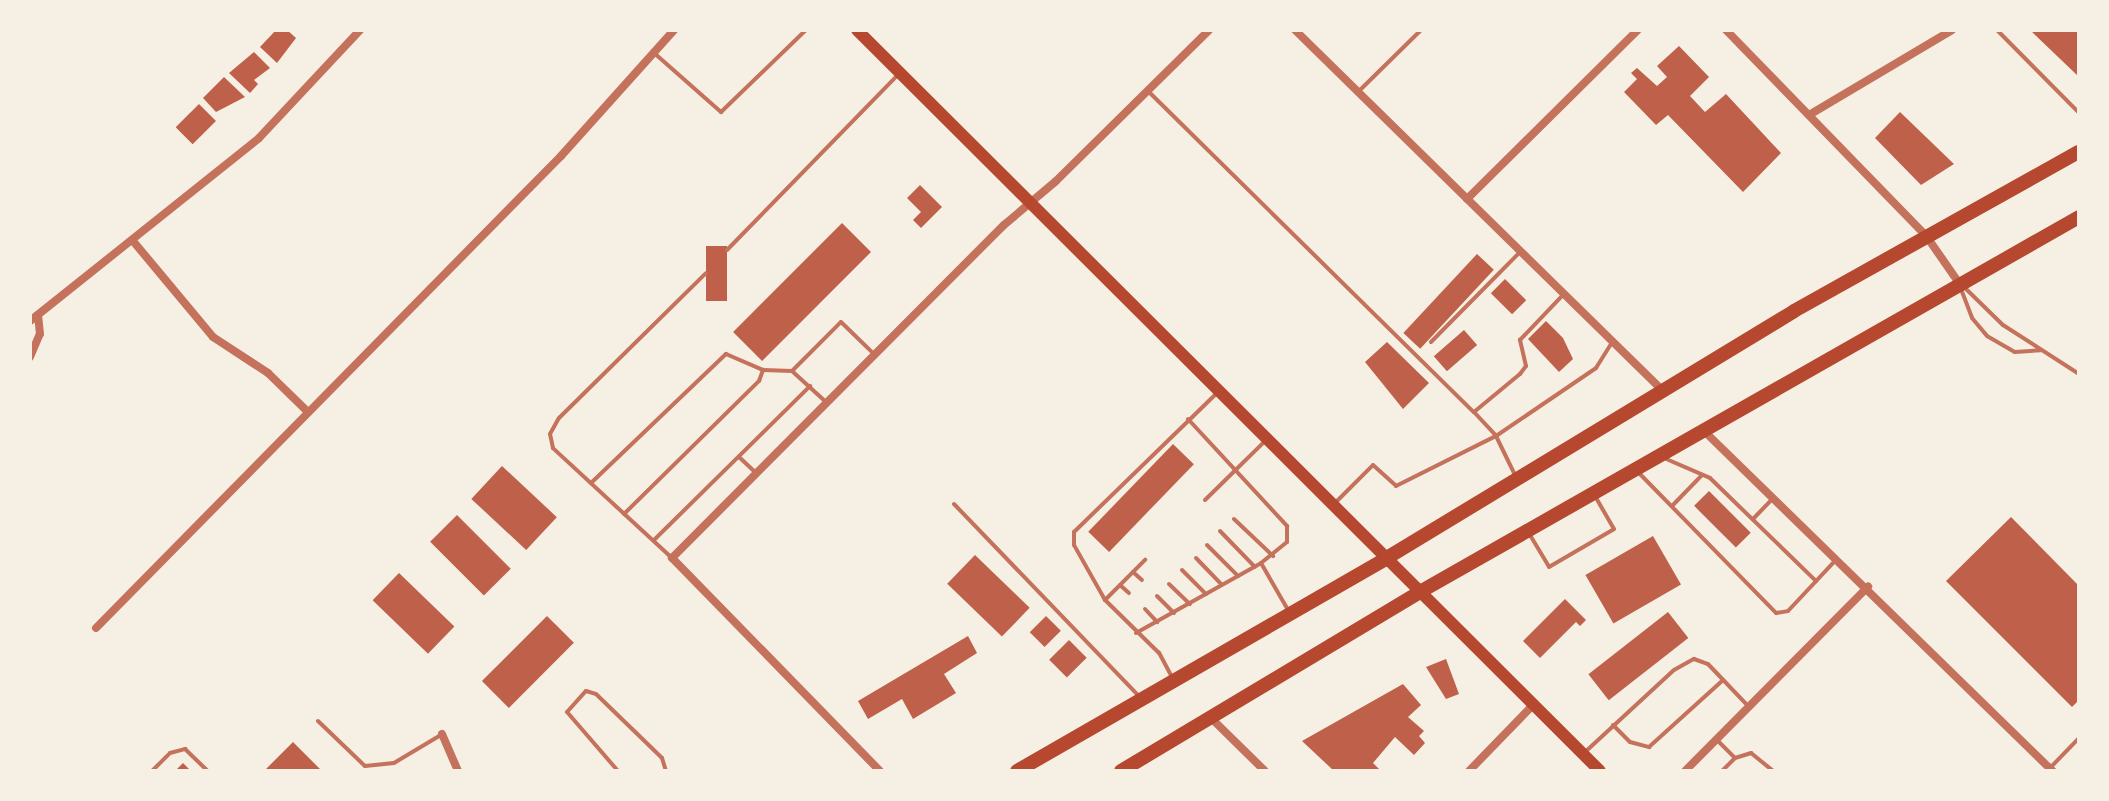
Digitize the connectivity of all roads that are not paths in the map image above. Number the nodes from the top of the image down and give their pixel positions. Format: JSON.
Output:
{"nodes":[{"id":1,"x":360,"y":30,"type":"edge"},
{"id":2,"x":674,"y":30,"type":"edge"},
{"id":3,"x":806,"y":30,"type":"edge"},
{"id":4,"x":857,"y":30,"type":"edge"},
{"id":5,"x":1209,"y":30,"type":"edge"},
{"id":6,"x":1295,"y":30,"type":"edge"},
{"id":7,"x":1421,"y":30,"type":"edge"},
{"id":8,"x":1638,"y":30,"type":"edge"},
{"id":9,"x":1726,"y":30,"type":"edge"},
{"id":10,"x":1952,"y":30,"type":"edge"},
{"id":11,"x":1997,"y":30,"type":"edge"},
{"id":12,"x":653,"y":52,"type":"junction"},
{"id":13,"x":900,"y":73,"type":"junction"},
{"id":14,"x":1148,"y":90,"type":"junction"},
{"id":15,"x":1357,"y":92,"type":"junction"},
{"id":16,"x":2079,"y":113,"type":"edge"},
{"id":17,"x":1809,"y":115,"type":"junction"},
{"id":18,"x":2079,"y":152,"type":"edge"},
{"id":19,"x":1467,"y":199,"type":"junction"},
{"id":20,"x":1029,"y":204,"type":"junction"},
{"id":21,"x":2079,"y":217,"type":"edge"},
{"id":22,"x":1927,"y":237,"type":"junction"},
{"id":23,"x":133,"y":241,"type":"junction"},
{"id":24,"x":727,"y":250,"type":"dead end"},
{"id":25,"x":1521,"y":252,"type":"junction"},
{"id":26,"x":706,"y":273,"type":"dead end"},
{"id":27,"x":1959,"y":283,"type":"junction"},
{"id":28,"x":1564,"y":294,"type":"junction"},
{"id":29,"x":38,"y":315,"type":"junction"},
{"id":30,"x":30,"y":321,"type":"edge"},
{"id":31,"x":1431,"y":342,"type":"dead end"},
{"id":32,"x":1612,"y":342,"type":"junction"},
{"id":33,"x":2041,"y":350,"type":"junction"},
{"id":34,"x":874,"y":354,"type":"junction"},
{"id":35,"x":30,"y":357,"type":"edge"},
{"id":36,"x":763,"y":370,"type":"junction"},
{"id":37,"x":792,"y":371,"type":"junction"},
{"id":38,"x":2079,"y":374,"type":"edge"},
{"id":39,"x":810,"y":386,"type":"junction"},
{"id":40,"x":1662,"y":390,"type":"junction"},
{"id":41,"x":1218,"y":392,"type":"junction"},
{"id":42,"x":826,"y":402,"type":"junction"},
{"id":43,"x":308,"y":412,"type":"junction"},
{"id":44,"x":1474,"y":412,"type":"junction"},
{"id":45,"x":1188,"y":419,"type":"junction"},
{"id":46,"x":1702,"y":429,"type":"junction"},
{"id":47,"x":1496,"y":436,"type":"junction"},
{"id":48,"x":1266,"y":440,"type":"junction"},
{"id":49,"x":1658,"y":455,"type":"junction"},
{"id":50,"x":739,"y":457,"type":"junction"},
{"id":51,"x":1237,"y":467,"type":"junction"},
{"id":52,"x":1635,"y":469,"type":"junction"},
{"id":53,"x":756,"y":473,"type":"junction"},
{"id":54,"x":1702,"y":475,"type":"junction"},
{"id":55,"x":1517,"y":480,"type":"junction"},
{"id":56,"x":591,"y":483,"type":"junction"},
{"id":57,"x":1594,"y":494,"type":"junction"},
{"id":58,"x":1210,"y":495,"type":"junction"},
{"id":59,"x":1774,"y":498,"type":"junction"},
{"id":60,"x":1205,"y":500,"type":"dead end"},
{"id":61,"x":1215,"y":501,"type":"dead end"},
{"id":62,"x":954,"y":504,"type":"dead end"},
{"id":63,"x":1672,"y":505,"type":"junction"},
{"id":64,"x":1332,"y":506,"type":"junction"},
{"id":65,"x":624,"y":514,"type":"junction"},
{"id":66,"x":1234,"y":519,"type":"dead end"},
{"id":67,"x":1753,"y":519,"type":"junction"},
{"id":68,"x":1220,"y":531,"type":"dead end"},
{"id":69,"x":1529,"y":532,"type":"junction"},
{"id":70,"x":655,"y":540,"type":"junction"},
{"id":71,"x":1207,"y":545,"type":"dead end"},
{"id":72,"x":1273,"y":556,"type":"junction"},
{"id":73,"x":672,"y":558,"type":"junction"},
{"id":74,"x":1196,"y":558,"type":"dead end"},
{"id":75,"x":1837,"y":558,"type":"junction"},
{"id":76,"x":1385,"y":559,"type":"junction"},
{"id":77,"x":1145,"y":560,"type":"dead end"},
{"id":78,"x":1261,"y":563,"type":"junction"},
{"id":79,"x":1255,"y":567,"type":"junction"},
{"id":80,"x":1182,"y":570,"type":"dead end"},
{"id":81,"x":1133,"y":572,"type":"junction"},
{"id":82,"x":1238,"y":576,"type":"junction"},
{"id":83,"x":1142,"y":580,"type":"dead end"},
{"id":84,"x":1816,"y":581,"type":"junction"},
{"id":85,"x":1169,"y":584,"type":"dead end"},
{"id":86,"x":1120,"y":585,"type":"junction"},
{"id":87,"x":1222,"y":585,"type":"junction"},
{"id":88,"x":1868,"y":587,"type":"junction"},
{"id":89,"x":1129,"y":593,"type":"dead end"},
{"id":90,"x":1418,"y":593,"type":"junction"},
{"id":91,"x":1206,"y":594,"type":"junction"},
{"id":92,"x":1157,"y":596,"type":"dead end"},
{"id":93,"x":1105,"y":600,"type":"junction"},
{"id":94,"x":1190,"y":604,"type":"junction"},
{"id":95,"x":1145,"y":609,"type":"dead end"},
{"id":96,"x":1174,"y":613,"type":"junction"},
{"id":97,"x":1289,"y":614,"type":"junction"},
{"id":98,"x":1157,"y":622,"type":"junction"},
{"id":99,"x":96,"y":628,"type":"dead end"},
{"id":100,"x":1136,"y":633,"type":"junction"},
{"id":101,"x":1174,"y":680,"type":"junction"},
{"id":102,"x":1722,"y":681,"type":"junction"},
{"id":103,"x":1142,"y":699,"type":"junction"},
{"id":104,"x":1532,"y":706,"type":"junction"},
{"id":105,"x":1749,"y":707,"type":"junction"},
{"id":106,"x":1209,"y":716,"type":"junction"},
{"id":107,"x":318,"y":721,"type":"dead end"},
{"id":108,"x":1613,"y":725,"type":"junction"},
{"id":109,"x":442,"y":734,"type":"joint"},
{"id":110,"x":2079,"y":738,"type":"edge"},
{"id":111,"x":1717,"y":740,"type":"junction"},
{"id":112,"x":1583,"y":754,"type":"junction"},
{"id":113,"x":1735,"y":758,"type":"junction"},
{"id":114,"x":2047,"y":768,"type":"edge"},
{"id":115,"x":152,"y":771,"type":"edge"},
{"id":116,"x":208,"y":771,"type":"edge"},
{"id":117,"x":458,"y":771,"type":"edge"},
{"id":118,"x":618,"y":771,"type":"edge"},
{"id":119,"x":666,"y":771,"type":"edge"},
{"id":120,"x":880,"y":771,"type":"edge"},
{"id":121,"x":1017,"y":771,"type":"edge"},
{"id":122,"x":1121,"y":771,"type":"edge"},
{"id":123,"x":1265,"y":771,"type":"edge"},
{"id":124,"x":1469,"y":771,"type":"edge"},
{"id":125,"x":1600,"y":771,"type":"edge"},
{"id":126,"x":1685,"y":771,"type":"edge"},
{"id":127,"x":1722,"y":771,"type":"edge"},
{"id":128,"x":1773,"y":771,"type":"edge"}],
"edges":[{"from":1,"to":23,"type":"street"},
{"from":2,"to":12,"type":"street"},
{"from":3,"to":12,"type":"lane"},
{"from":4,"to":13,"type":"main road"},
{"from":5,"to":14,"type":"street"},
{"from":6,"to":15,"type":"street"},
{"from":7,"to":15,"type":"lane"},
{"from":8,"to":19,"type":"street"},
{"from":9,"to":17,"type":"street"},
{"from":10,"to":17,"type":"street"},
{"from":11,"to":16,"type":"lane"},
{"from":12,"to":43,"type":"street"},
{"from":13,"to":20,"type":"main road"},
{"from":13,"to":24,"type":"lane"},
{"from":14,"to":20,"type":"street"},
{"from":14,"to":44,"type":"lane"},
{"from":15,"to":19,"type":"street"},
{"from":17,"to":22,"type":"street"},
{"from":18,"to":22,"type":"highway"},
{"from":19,"to":25,"type":"street"},
{"from":20,"to":34,"type":"street"},
{"from":20,"to":41,"type":"main road"},
{"from":21,"to":27,"type":"highway"},
{"from":22,"to":27,"type":"street"},
{"from":22,"to":40,"type":"highway"},
{"from":23,"to":29,"type":"street"},
{"from":23,"to":43,"type":"street"},
{"from":25,"to":28,"type":"street"},
{"from":25,"to":31,"type":"lane"},
{"from":26,"to":56,"type":"lane"},
{"from":27,"to":33,"type":"lane"},
{"from":27,"to":33,"type":"lane"},
{"from":27,"to":46,"type":"highway"},
{"from":28,"to":32,"type":"street"},
{"from":28,"to":44,"type":"lane"},
{"from":29,"to":30,"type":"street"},
{"from":29,"to":35,"type":"street"},
{"from":32,"to":40,"type":"street"},
{"from":32,"to":47,"type":"lane"},
{"from":33,"to":38,"type":"lane"},
{"from":34,"to":37,"type":"lane"},
{"from":34,"to":42,"type":"street"},
{"from":36,"to":37,"type":"lane"},
{"from":36,"to":56,"type":"lane"},
{"from":36,"to":65,"type":"lane"},
{"from":37,"to":39,"type":"lane"},
{"from":39,"to":42,"type":"lane"},
{"from":39,"to":50,"type":"lane"},
{"from":40,"to":55,"type":"highway"},
{"from":41,"to":45,"type":"lane"},
{"from":41,"to":48,"type":"main road"},
{"from":42,"to":53,"type":"street"},
{"from":43,"to":99,"type":"street"},
{"from":44,"to":47,"type":"lane"},
{"from":45,"to":51,"type":"lane"},
{"from":45,"to":93,"type":"lane"},
{"from":46,"to":49,"type":"highway"},
{"from":46,"to":59,"type":"street"},
{"from":47,"to":55,"type":"lane"},
{"from":47,"to":64,"type":"lane"},
{"from":48,"to":51,"type":"lane"},
{"from":48,"to":64,"type":"main road"},
{"from":49,"to":52,"type":"highway"},
{"from":49,"to":54,"type":"lane"},
{"from":50,"to":53,"type":"lane"},
{"from":50,"to":70,"type":"lane"},
{"from":51,"to":58,"type":"lane"},
{"from":51,"to":72,"type":"lane"},
{"from":52,"to":57,"type":"highway"},
{"from":52,"to":63,"type":"lane"},
{"from":53,"to":73,"type":"street"},
{"from":54,"to":63,"type":"lane"},
{"from":54,"to":67,"type":"lane"},
{"from":55,"to":76,"type":"highway"},
{"from":56,"to":65,"type":"lane"},
{"from":57,"to":69,"type":"highway"},
{"from":57,"to":69,"type":"lane"},
{"from":58,"to":60,"type":"lane"},
{"from":58,"to":61,"type":"lane"},
{"from":59,"to":67,"type":"lane"},
{"from":59,"to":75,"type":"street"},
{"from":62,"to":103,"type":"lane"},
{"from":63,"to":84,"type":"lane"},
{"from":64,"to":76,"type":"main road"},
{"from":65,"to":70,"type":"lane"},
{"from":66,"to":72,"type":"lane"},
{"from":67,"to":84,"type":"lane"},
{"from":68,"to":79,"type":"lane"},
{"from":69,"to":90,"type":"highway"},
{"from":70,"to":73,"type":"lane"},
{"from":71,"to":82,"type":"lane"},
{"from":72,"to":78,"type":"lane"},
{"from":73,"to":120,"type":"street"},
{"from":74,"to":87,"type":"lane"},
{"from":75,"to":84,"type":"lane"},
{"from":75,"to":88,"type":"street"},
{"from":76,"to":90,"type":"main road"},
{"from":76,"to":97,"type":"highway"},
{"from":77,"to":81,"type":"lane"},
{"from":78,"to":79,"type":"lane"},
{"from":78,"to":97,"type":"lane"},
{"from":79,"to":82,"type":"lane"},
{"from":80,"to":91,"type":"lane"},
{"from":81,"to":83,"type":"lane"},
{"from":81,"to":86,"type":"lane"},
{"from":82,"to":87,"type":"lane"},
{"from":85,"to":94,"type":"lane"},
{"from":86,"to":89,"type":"lane"},
{"from":86,"to":93,"type":"lane"},
{"from":87,"to":91,"type":"lane"},
{"from":88,"to":105,"type":"street"},
{"from":88,"to":114,"type":"street"},
{"from":90,"to":104,"type":"main road"},
{"from":90,"to":106,"type":"highway"},
{"from":91,"to":94,"type":"lane"},
{"from":92,"to":96,"type":"lane"},
{"from":93,"to":100,"type":"lane"},
{"from":94,"to":96,"type":"lane"},
{"from":95,"to":98,"type":"lane"},
{"from":96,"to":98,"type":"lane"},
{"from":97,"to":101,"type":"highway"},
{"from":98,"to":100,"type":"lane"},
{"from":100,"to":101,"type":"lane"},
{"from":101,"to":103,"type":"highway"},
{"from":102,"to":105,"type":"lane"},
{"from":102,"to":108,"type":"lane"},
{"from":102,"to":108,"type":"lane"},
{"from":103,"to":121,"type":"highway"},
{"from":104,"to":112,"type":"main road"},
{"from":104,"to":124,"type":"street"},
{"from":105,"to":111,"type":"street"},
{"from":106,"to":122,"type":"highway"},
{"from":106,"to":123,"type":"street"},
{"from":107,"to":109,"type":"lane"},
{"from":108,"to":112,"type":"lane"},
{"from":109,"to":117,"type":"street"},
{"from":110,"to":114,"type":"lane"},
{"from":111,"to":113,"type":"lane"},
{"from":111,"to":126,"type":"street"},
{"from":112,"to":125,"type":"main road"},
{"from":113,"to":127,"type":"lane"},
{"from":113,"to":128,"type":"lane"},
{"from":115,"to":116,"type":"lane"},
{"from":118,"to":119,"type":"lane"}]}
